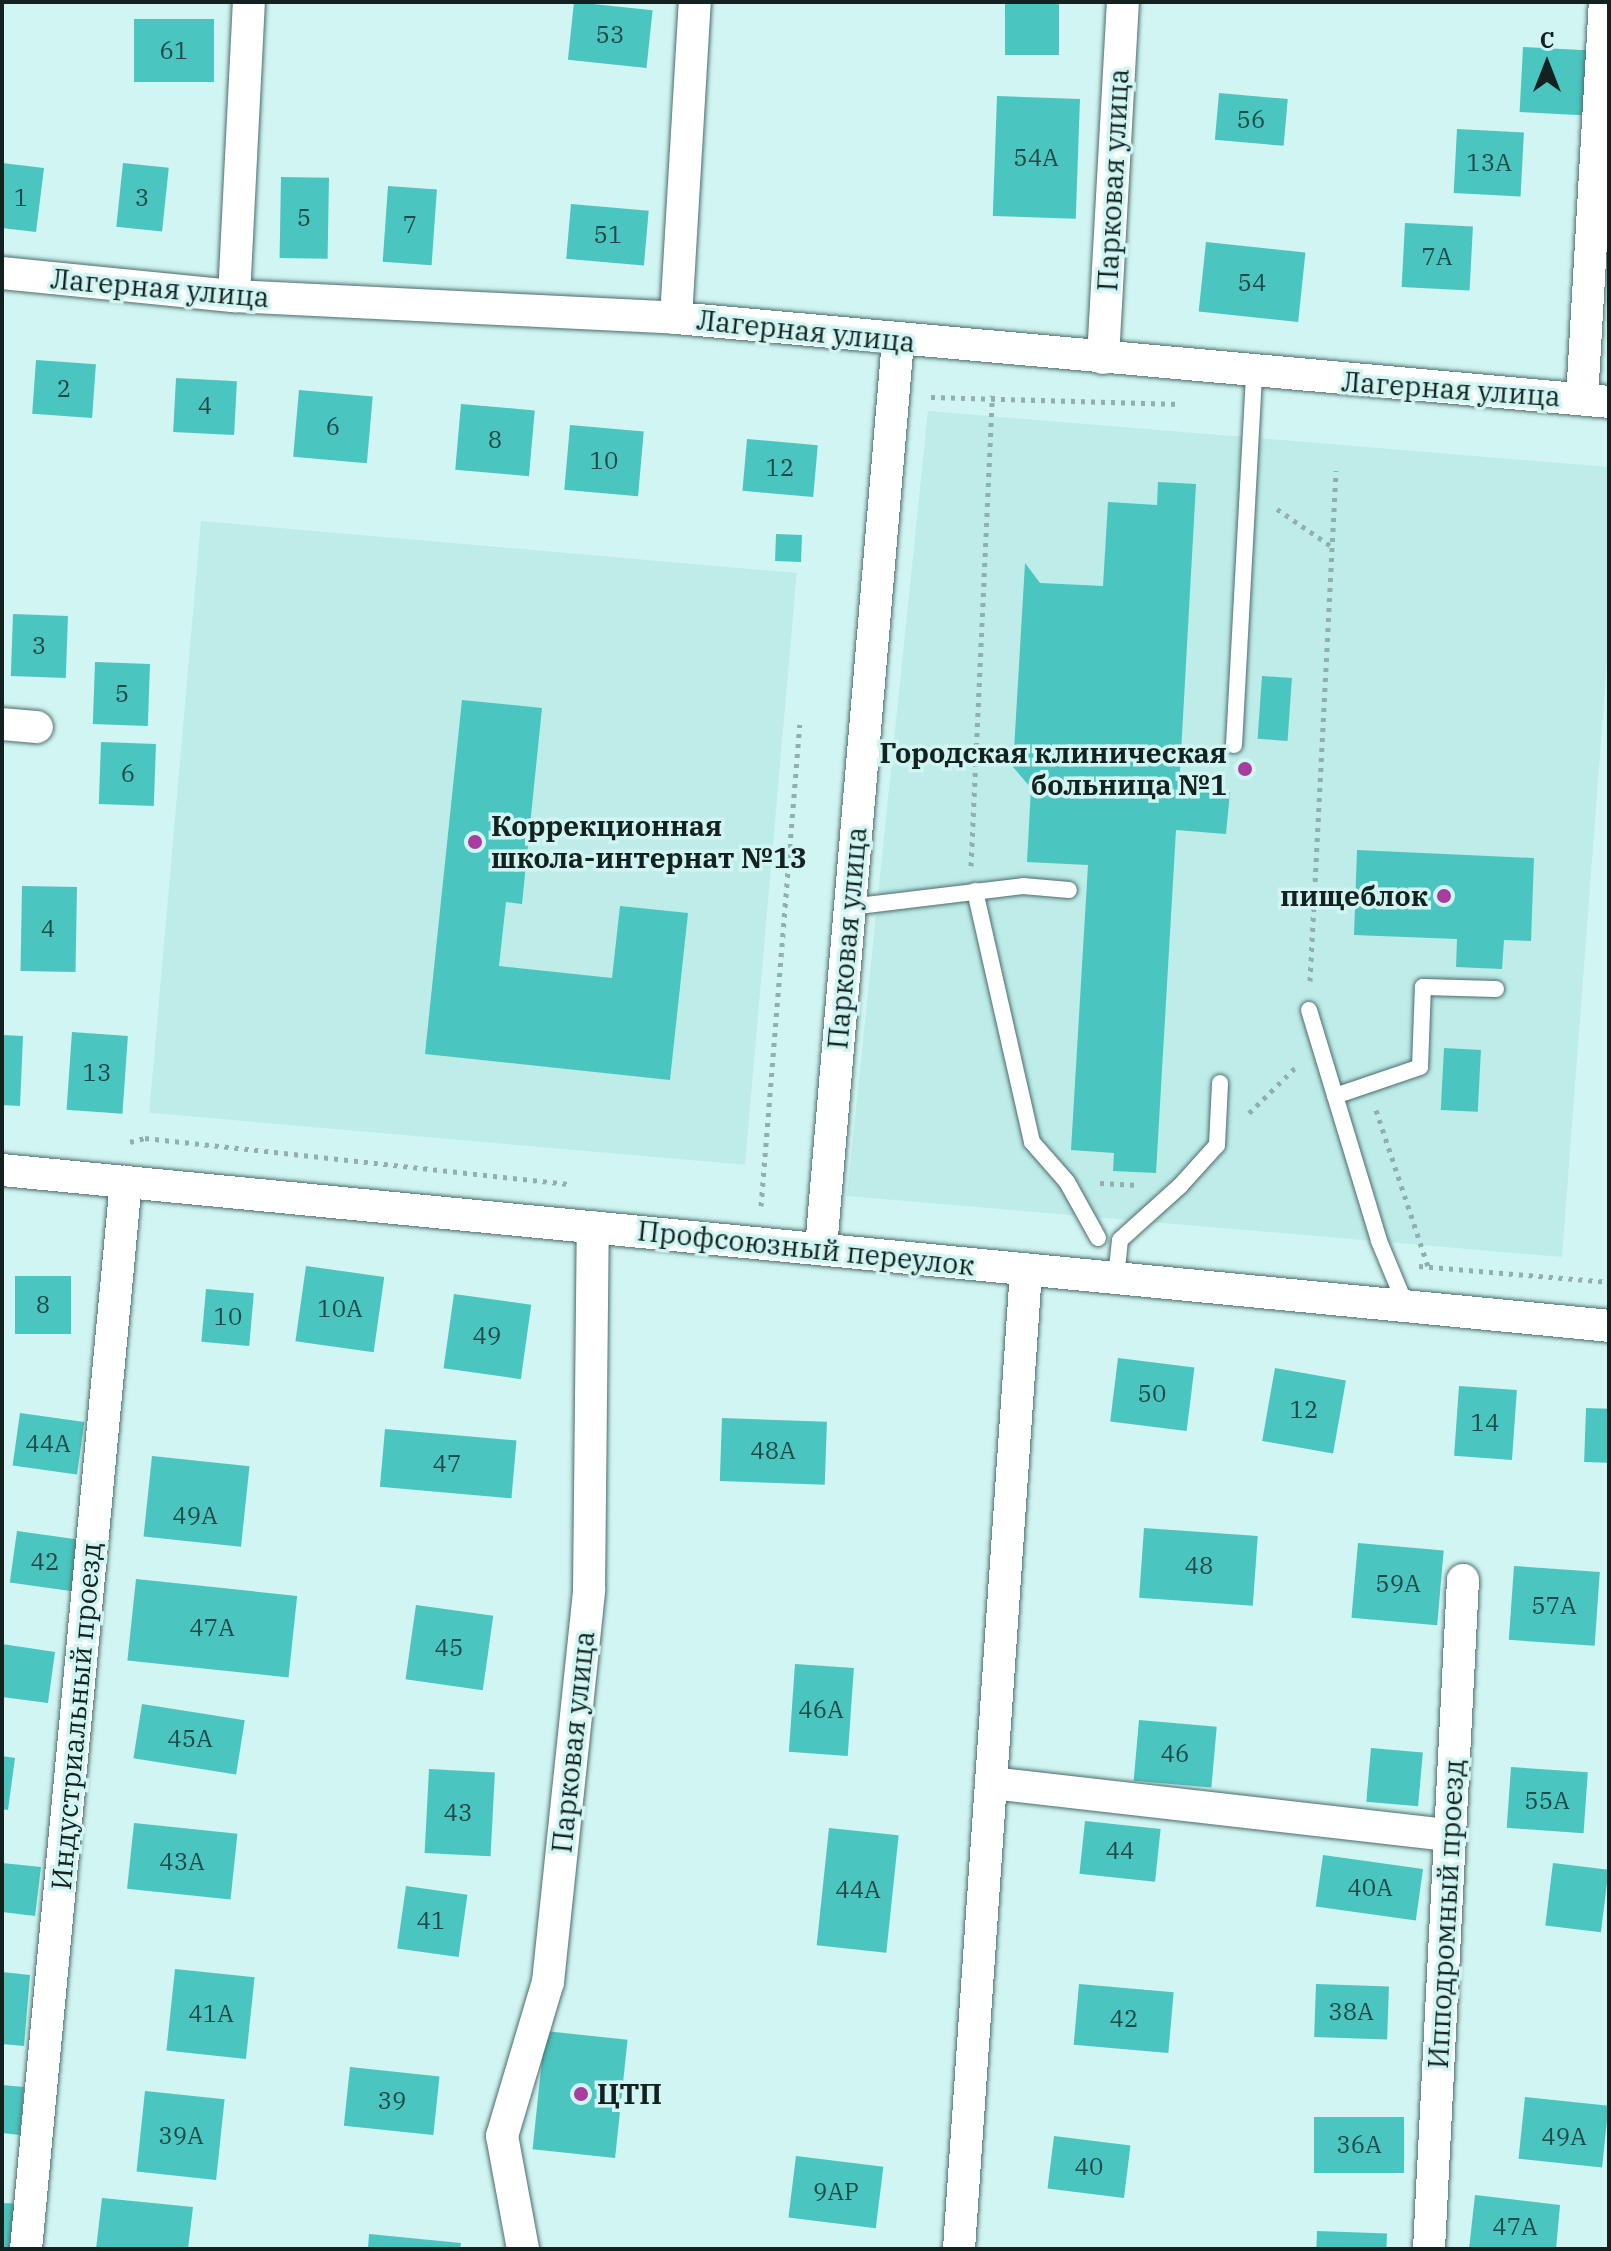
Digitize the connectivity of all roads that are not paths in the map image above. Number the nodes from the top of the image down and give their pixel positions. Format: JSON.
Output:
{"nodes":[{"id":1,"x":249,"y":2,"type":"edge"},
{"id":2,"x":695,"y":2,"type":"edge"},
{"id":3,"x":1123,"y":2,"type":"edge"},
{"id":4,"x":1605,"y":2,"type":"edge"},
{"id":5,"x":2,"y":273,"type":"edge"},
{"id":6,"x":234,"y":296,"type":"junction"},
{"id":7,"x":676,"y":318,"type":"junction"},
{"id":8,"x":898,"y":341,"type":"junction"},
{"id":9,"x":1103,"y":358,"type":"junction"},
{"id":10,"x":1254,"y":373,"type":"junction"},
{"id":11,"x":1596,"y":401,"type":"edge"},
{"id":12,"x":2,"y":724,"type":"edge"},
{"id":13,"x":37,"y":727,"type":"dead end"},
{"id":14,"x":1234,"y":745,"type":"dead end"},
{"id":15,"x":1069,"y":890,"type":"dead end"},
{"id":16,"x":975,"y":891,"type":"junction"},
{"id":17,"x":850,"y":907,"type":"junction"},
{"id":18,"x":1496,"y":989,"type":"dead end"},
{"id":19,"x":1309,"y":1010,"type":"road end"},
{"id":20,"x":1220,"y":1083,"type":"dead end"},
{"id":21,"x":1335,"y":1096,"type":"junction"},
{"id":22,"x":2,"y":1170,"type":"edge"},
{"id":23,"x":126,"y":1182,"type":"junction"},
{"id":24,"x":593,"y":1227,"type":"junction"},
{"id":25,"x":1098,"y":1238,"type":"dead end"},
{"id":26,"x":821,"y":1248,"type":"junction"},
{"id":27,"x":1026,"y":1270,"type":"junction"},
{"id":28,"x":1116,"y":1278,"type":"junction"},
{"id":29,"x":1406,"y":1306,"type":"junction"},
{"id":30,"x":1609,"y":1326,"type":"edge"},
{"id":31,"x":1463,"y":1580,"type":"dead end"},
{"id":32,"x":991,"y":1783,"type":"junction"},
{"id":33,"x":1450,"y":1835,"type":"junction"},
{"id":34,"x":26,"y":2249,"type":"edge"},
{"id":35,"x":523,"y":2249,"type":"edge"},
{"id":36,"x":959,"y":2249,"type":"edge"},
{"id":37,"x":1429,"y":2249,"type":"edge"}],
"edges":[{"from":1,"to":6,"type":"street"},
{"from":2,"to":7,"type":"street"},
{"from":3,"to":9,"type":"street","name":"Парковая улица"},
{"from":4,"to":11,"type":"street"},
{"from":5,"to":6,"type":"street","name":"Лагерная улица"},
{"from":6,"to":7,"type":"street","name":"Лагерная улица"},
{"from":7,"to":8,"type":"street","name":"Лагерная улица"},
{"from":8,"to":9,"type":"street","name":"Лагерная улица"},
{"from":8,"to":17,"type":"street","name":"Парковая улица"},
{"from":9,"to":10,"type":"street","name":"Лагерная улица"},
{"from":10,"to":11,"type":"street","name":"Лагерная улица"},
{"from":10,"to":14,"type":"lane"},
{"from":12,"to":13,"type":"street"},
{"from":15,"to":16,"type":"lane"},
{"from":16,"to":17,"type":"lane"},
{"from":16,"to":25,"type":"lane"},
{"from":17,"to":26,"type":"street","name":"Парковая улица"},
{"from":18,"to":21,"type":"lane"},
{"from":19,"to":21,"type":"lane"},
{"from":20,"to":28,"type":"lane"},
{"from":21,"to":29,"type":"lane"},
{"from":22,"to":23,"type":"street","name":"Профсоюзный переулок"},
{"from":23,"to":24,"type":"street","name":"Профсоюзный переулок"},
{"from":23,"to":34,"type":"street","name":"Индустриальный проезд"},
{"from":24,"to":26,"type":"street","name":"Профсоюзный переулок"},
{"from":24,"to":35,"type":"street","name":"Парковая улица"},
{"from":26,"to":27,"type":"street","name":"Профсоюзный переулок"},
{"from":27,"to":28,"type":"street","name":"Профсоюзный переулок"},
{"from":27,"to":32,"type":"street"},
{"from":28,"to":29,"type":"street","name":"Профсоюзный переулок"},
{"from":29,"to":30,"type":"street","name":"Профсоюзный переулок"},
{"from":31,"to":33,"type":"street","name":"Ипподромный проезд"},
{"from":32,"to":33,"type":"street"},
{"from":32,"to":36,"type":"street"},
{"from":33,"to":37,"type":"street","name":"Ипподромный проезд"}]}
